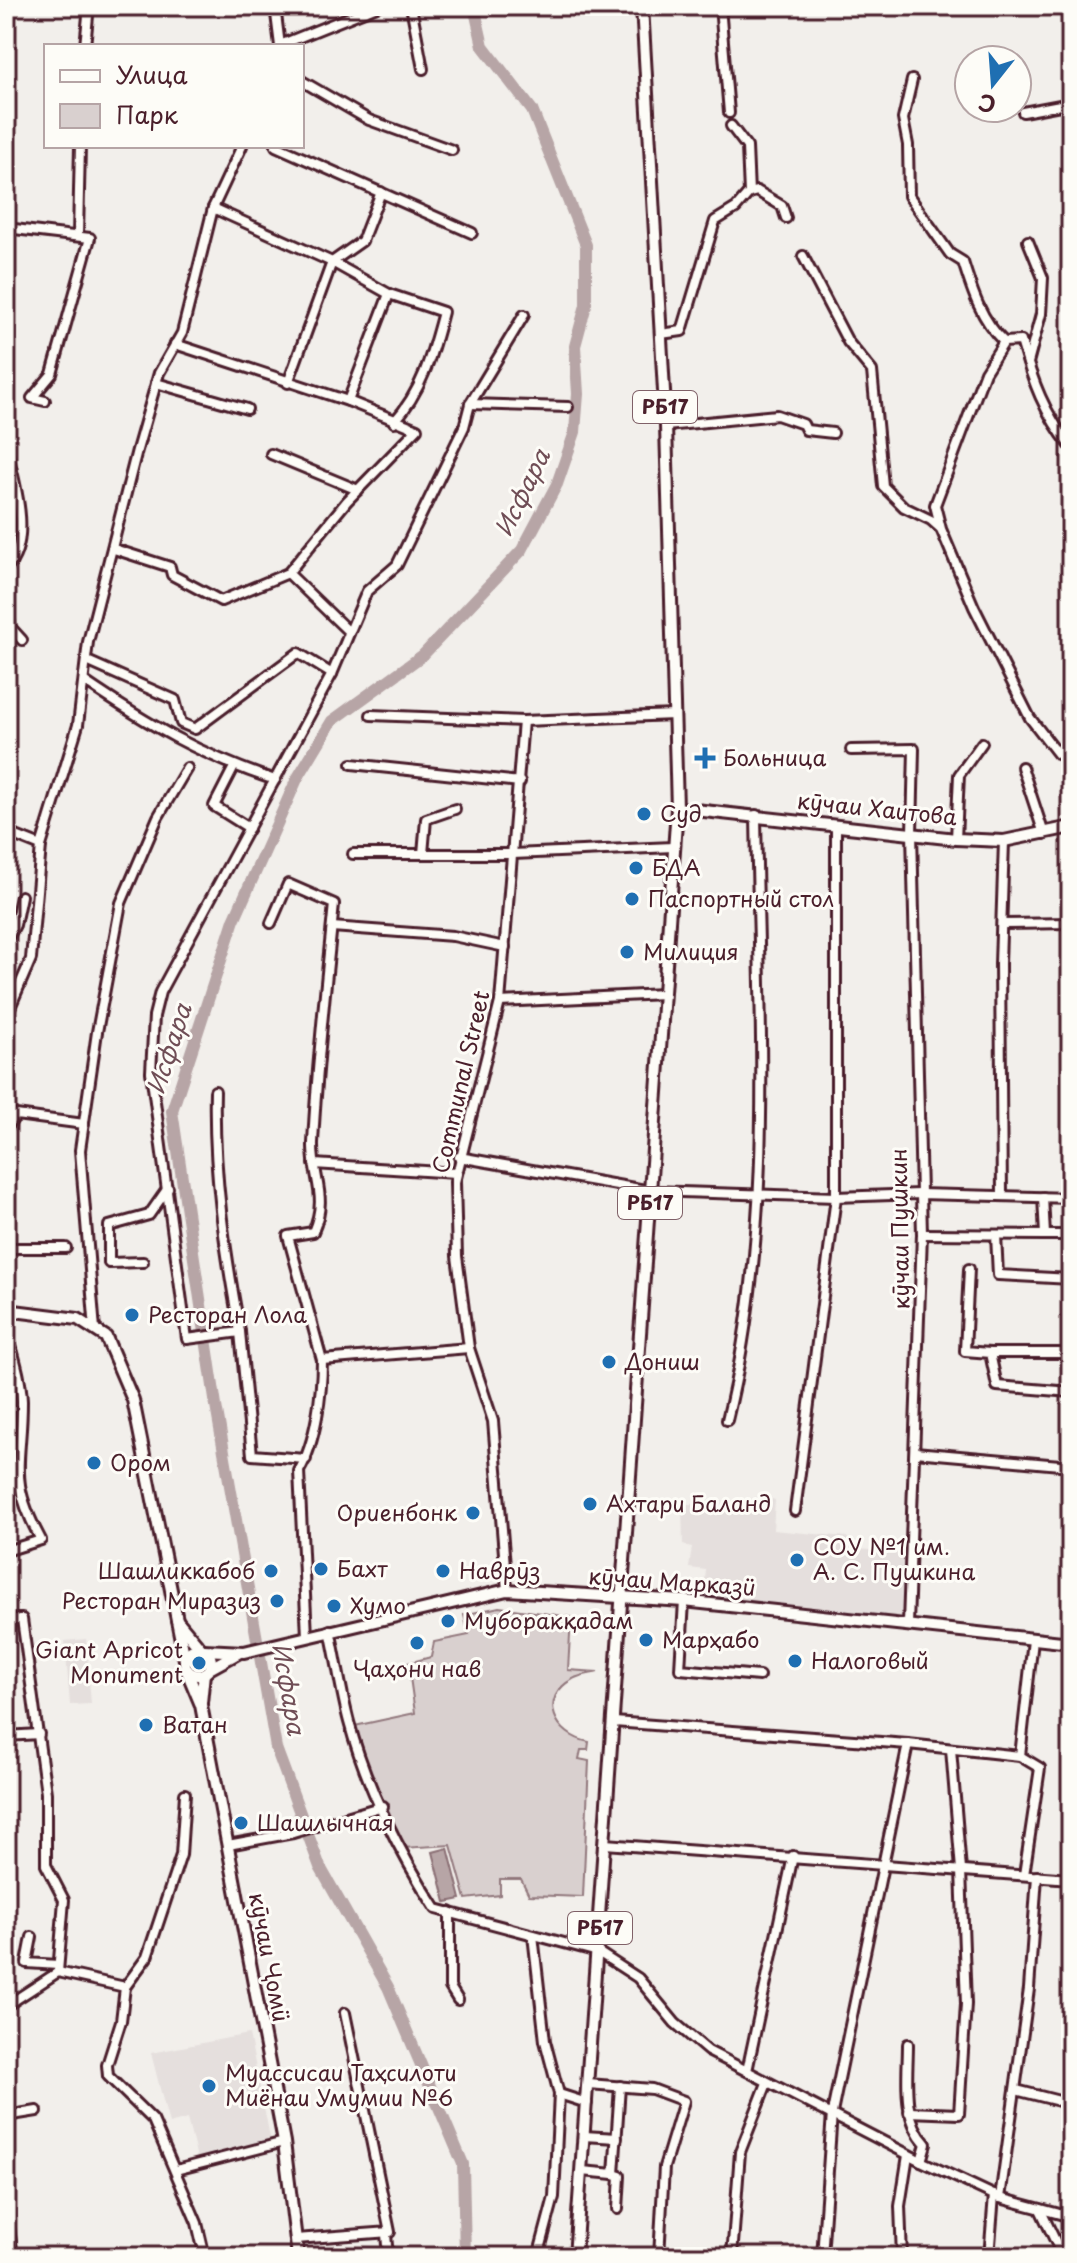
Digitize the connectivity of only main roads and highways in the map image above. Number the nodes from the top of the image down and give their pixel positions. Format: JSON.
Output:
{"nodes":[{"id":1,"x":642,"y":6,"type":"edge"},
{"id":2,"x":677,"y":808,"type":"junction"},
{"id":3,"x":1071,"y":827,"type":"edge"},
{"id":4,"x":6,"y":1310,"type":"edge"},
{"id":5,"x":621,"y":1598,"type":"junction"},
{"id":6,"x":177,"y":1619,"type":"junction"},
{"id":7,"x":1071,"y":1643,"type":"edge"},
{"id":8,"x":203,"y":1650,"type":"junction"},
{"id":9,"x":241,"y":1653,"type":"junction"},
{"id":10,"x":186,"y":1664,"type":"junction"},
{"id":11,"x":206,"y":1671,"type":"junction"},
{"id":12,"x":201,"y":1705,"type":"junction"},
{"id":13,"x":298,"y":2257,"type":"edge"},
{"id":14,"x":575,"y":2257,"type":"edge"}],
"edges":[{"from":1,"to":2,"type":"main road","number":"РБ17"},
{"from":2,"to":3,"type":"main road","name":"кӯчаи Хаитова"},
{"from":2,"to":5,"type":"main road","number":"РБ17"},
{"from":4,"to":6,"type":"main road","name":"кӯчаи Ҷомӣ"},
{"from":5,"to":7,"type":"main road","name":"кӯчаи Марказӣ"},
{"from":5,"to":9,"type":"main road","name":"кӯчаи Марказӣ"},
{"from":5,"to":14,"type":"main road","number":"РБ17"},
{"from":6,"to":8,"type":"main road"},
{"from":6,"to":10,"type":"main road","name":"кӯчаи Ҷомӣ"},
{"from":8,"to":9,"type":"main road"},
{"from":8,"to":10,"type":"main road"},
{"from":8,"to":11,"type":"main road"},
{"from":9,"to":11,"type":"main road"},
{"from":10,"to":11,"type":"main road"},
{"from":10,"to":12,"type":"main road","name":"кӯчаи Ҷомӣ"},
{"from":11,"to":12,"type":"main road"},
{"from":12,"to":13,"type":"main road","name":"кӯчаи Ҷомӣ"}]}
